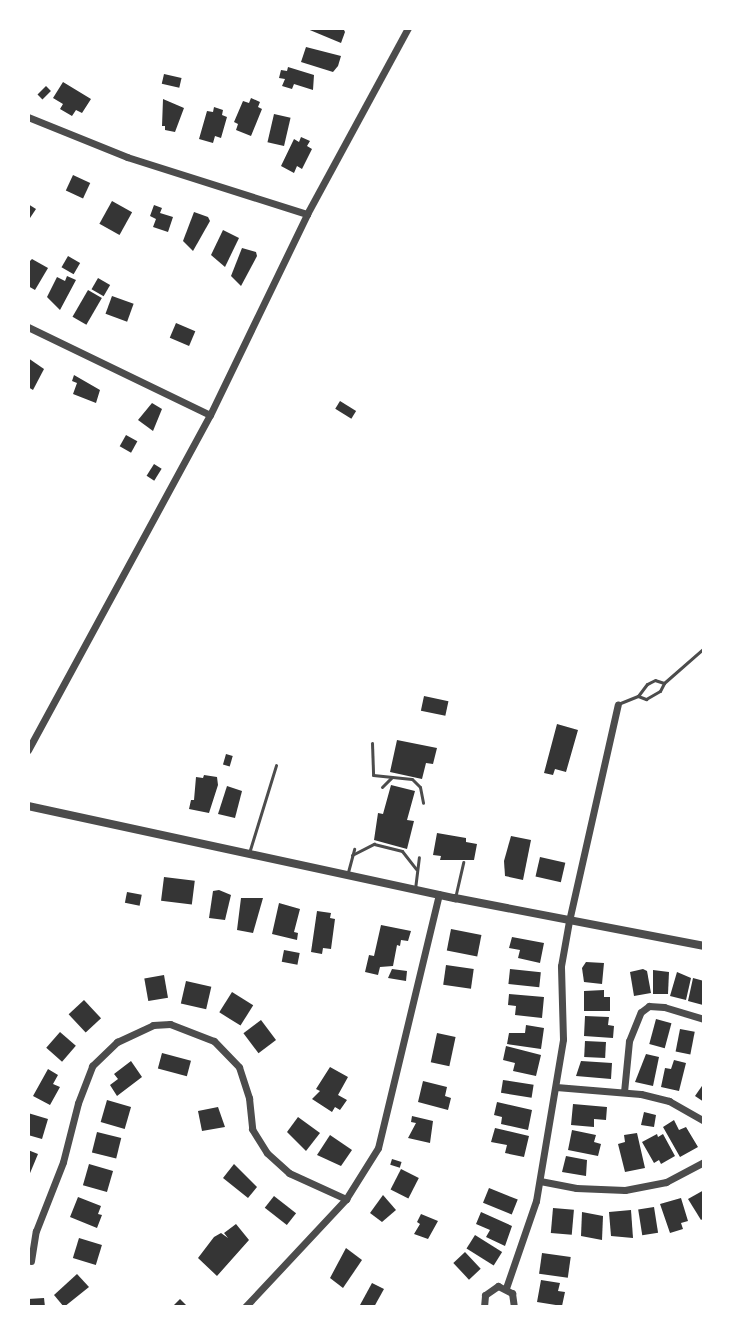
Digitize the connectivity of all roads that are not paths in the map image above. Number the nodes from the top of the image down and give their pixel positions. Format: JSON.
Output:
{"nodes":[{"id":1,"x":408,"y":28,"type":"edge"},
{"id":2,"x":28,"y":117,"type":"edge"},
{"id":3,"x":307,"y":214,"type":"junction"},
{"id":4,"x":28,"y":327,"type":"edge"},
{"id":5,"x":210,"y":415,"type":"junction"},
{"id":6,"x":704,"y":648,"type":"edge"},
{"id":7,"x":664,"y":683,"type":"junction"},
{"id":8,"x":638,"y":696,"type":"junction"},
{"id":9,"x":618,"y":704,"type":"joint"},
{"id":10,"x":372,"y":743,"type":"dead end"},
{"id":11,"x":28,"y":750,"type":"edge"},
{"id":12,"x":276,"y":765,"type":"dead end"},
{"id":13,"x":392,"y":777,"type":"junction"},
{"id":14,"x":382,"y":787,"type":"dead end"},
{"id":15,"x":423,"y":803,"type":"dead end"},
{"id":16,"x":28,"y":806,"type":"edge"},
{"id":17,"x":354,"y":849,"type":"dead end"},
{"id":18,"x":249,"y":853,"type":"junction"},
{"id":19,"x":352,"y":855,"type":"junction"},
{"id":20,"x":419,"y":857,"type":"dead end"},
{"id":21,"x":463,"y":862,"type":"dead end"},
{"id":22,"x":416,"y":869,"type":"junction"},
{"id":23,"x":347,"y":875,"type":"junction"},
{"id":24,"x":415,"y":889,"type":"junction"},
{"id":25,"x":439,"y":894,"type":"junction"},
{"id":26,"x":455,"y":898,"type":"junction"},
{"id":27,"x":569,"y":921,"type":"junction"},
{"id":28,"x":704,"y":946,"type":"edge"},
{"id":29,"x":704,"y":1019,"type":"edge"},
{"id":30,"x":556,"y":1087,"type":"junction"},
{"id":31,"x":624,"y":1092,"type":"junction"},
{"id":32,"x":704,"y":1121,"type":"edge"},
{"id":33,"x":704,"y":1162,"type":"edge"},
{"id":34,"x":540,"y":1181,"type":"junction"},
{"id":35,"x":346,"y":1199,"type":"junction"},
{"id":36,"x":31,"y":1261,"type":"dead end"},
{"id":37,"x":506,"y":1288,"type":"junction"},
{"id":38,"x":245,"y":1307,"type":"edge"},
{"id":39,"x":484,"y":1307,"type":"edge"},
{"id":40,"x":514,"y":1307,"type":"edge"}],
"edges":[{"from":1,"to":3,"type":"street"},
{"from":2,"to":3,"type":"street"},
{"from":3,"to":5,"type":"street"},
{"from":4,"to":5,"type":"street"},
{"from":5,"to":11,"type":"street"},
{"from":6,"to":7,"type":"lane"},
{"from":7,"to":8,"type":"lane"},
{"from":7,"to":8,"type":"lane"},
{"from":8,"to":9,"type":"lane"},
{"from":9,"to":27,"type":"street"},
{"from":10,"to":13,"type":"lane"},
{"from":12,"to":18,"type":"lane"},
{"from":13,"to":14,"type":"lane"},
{"from":13,"to":15,"type":"lane"},
{"from":16,"to":18,"type":"street"},
{"from":17,"to":19,"type":"lane"},
{"from":18,"to":23,"type":"street"},
{"from":19,"to":22,"type":"lane"},
{"from":19,"to":23,"type":"lane"},
{"from":20,"to":22,"type":"lane"},
{"from":21,"to":26,"type":"lane"},
{"from":22,"to":24,"type":"lane"},
{"from":23,"to":24,"type":"street"},
{"from":24,"to":25,"type":"street"},
{"from":25,"to":26,"type":"street"},
{"from":25,"to":35,"type":"street"},
{"from":26,"to":27,"type":"street"},
{"from":27,"to":28,"type":"street"},
{"from":27,"to":30,"type":"street"},
{"from":29,"to":31,"type":"street"},
{"from":30,"to":31,"type":"street"},
{"from":30,"to":34,"type":"street"},
{"from":31,"to":32,"type":"street"},
{"from":33,"to":34,"type":"street"},
{"from":34,"to":37,"type":"street"},
{"from":35,"to":36,"type":"street"},
{"from":35,"to":38,"type":"street"},
{"from":37,"to":39,"type":"street"},
{"from":37,"to":40,"type":"street"}]}
